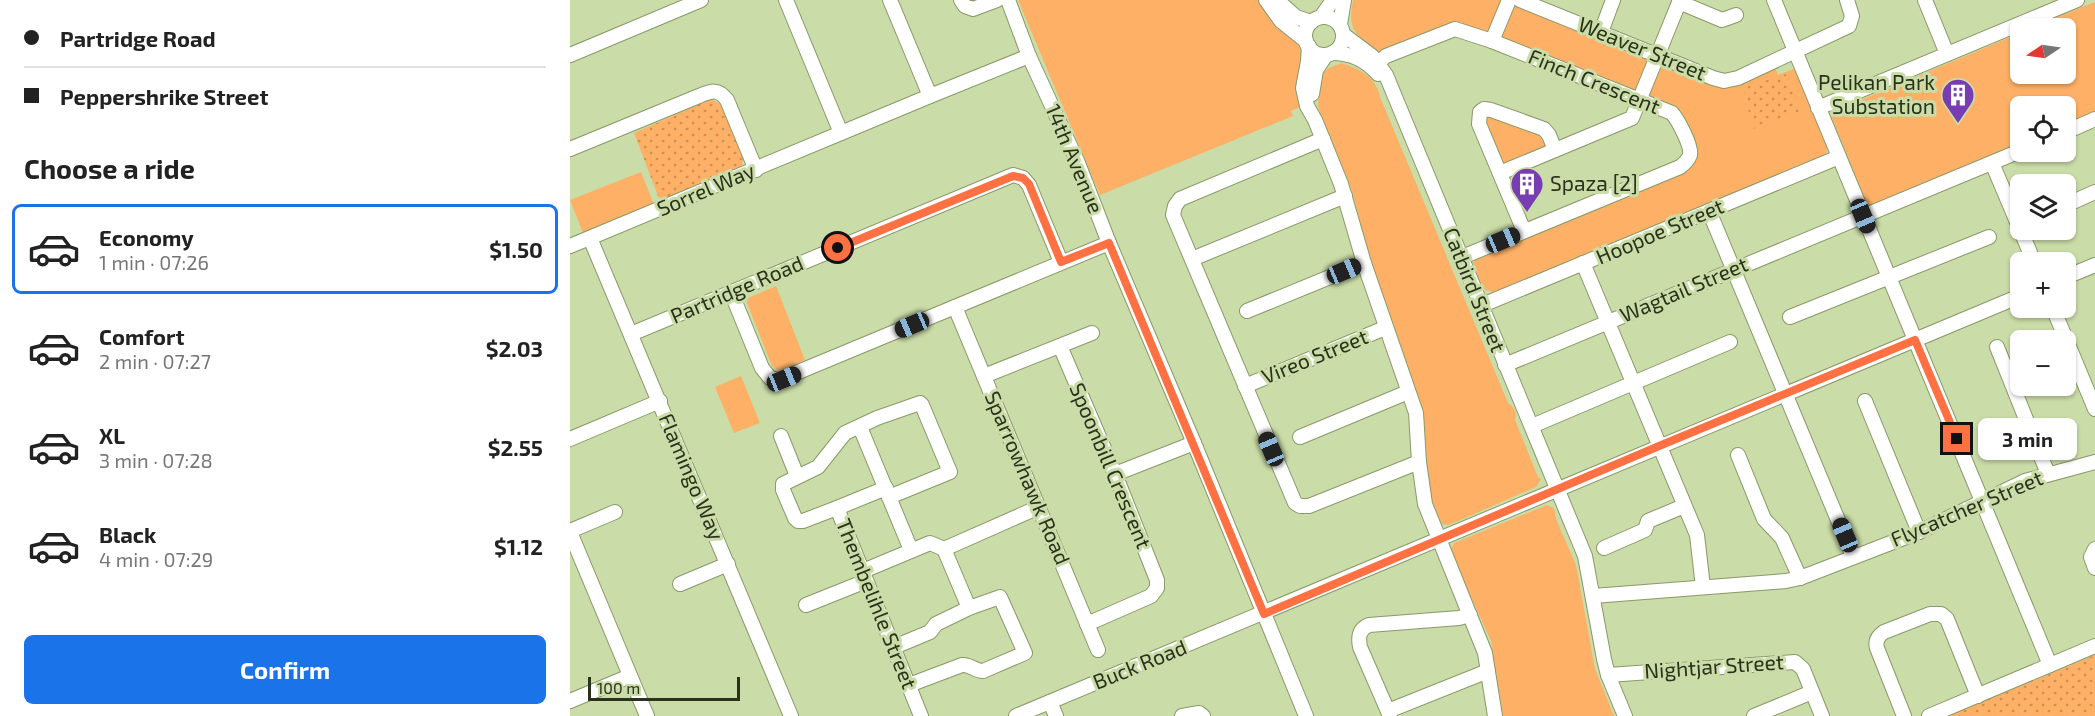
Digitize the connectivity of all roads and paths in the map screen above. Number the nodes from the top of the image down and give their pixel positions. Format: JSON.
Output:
{"nodes":[{"id":1,"x":701,"y":0,"type":"edge"},
{"id":2,"x":786,"y":0,"type":"edge"},
{"id":3,"x":890,"y":0,"type":"edge"},
{"id":4,"x":962,"y":0,"type":"edge"},
{"id":5,"x":997,"y":0,"type":"edge"},
{"id":6,"x":1008,"y":0,"type":"edge"},
{"id":7,"x":1266,"y":0,"type":"edge"},
{"id":8,"x":1277,"y":0,"type":"edge"},
{"id":9,"x":1333,"y":0,"type":"edge"},
{"id":10,"x":1344,"y":0,"type":"edge"},
{"id":11,"x":1509,"y":0,"type":"edge"},
{"id":12,"x":1520,"y":0,"type":"edge"},
{"id":13,"x":1612,"y":0,"type":"edge"},
{"id":14,"x":1774,"y":0,"type":"edge"},
{"id":15,"x":1847,"y":0,"type":"edge"},
{"id":16,"x":1925,"y":0,"type":"edge"},
{"id":17,"x":1679,"y":1,"type":"edge"},
{"id":18,"x":2070,"y":1,"type":"edge"},
{"id":19,"x":1736,"y":15,"type":"dead end"},
{"id":20,"x":1316,"y":19,"type":"junction"},
{"id":21,"x":1342,"y":29,"type":"junction"},
{"id":22,"x":1601,"y":32,"type":"junction"},
{"id":23,"x":1492,"y":41,"type":"junction"},
{"id":24,"x":1307,"y":44,"type":"junction"},
{"id":25,"x":1796,"y":50,"type":"junction"},
{"id":26,"x":1329,"y":54,"type":"junction"},
{"id":27,"x":1947,"y":54,"type":"junction"},
{"id":28,"x":570,"y":55,"type":"edge"},
{"id":29,"x":1029,"y":56,"type":"junction"},
{"id":30,"x":1658,"y":56,"type":"junction"},
{"id":31,"x":1376,"y":65,"type":"junction"},
{"id":32,"x":930,"y":96,"type":"junction"},
{"id":33,"x":1639,"y":101,"type":"junction"},
{"id":34,"x":1818,"y":108,"type":"junction"},
{"id":35,"x":2095,"y":119,"type":"edge"},
{"id":36,"x":1315,"y":120,"type":"junction"},
{"id":37,"x":2076,"y":128,"type":"edge"},
{"id":38,"x":841,"y":133,"type":"junction"},
{"id":39,"x":1323,"y":139,"type":"junction"},
{"id":40,"x":570,"y":150,"type":"edge"},
{"id":41,"x":1556,"y":150,"type":"junction"},
{"id":42,"x":2010,"y":155,"type":"edge"},
{"id":43,"x":1839,"y":157,"type":"junction"},
{"id":44,"x":1992,"y":163,"type":"junction"},
{"id":45,"x":756,"y":170,"type":"junction"},
{"id":46,"x":1500,"y":173,"type":"junction"},
{"id":47,"x":2095,"y":192,"type":"edge"},
{"id":48,"x":1345,"y":196,"type":"junction"},
{"id":49,"x":2076,"y":201,"type":"edge"},
{"id":50,"x":1709,"y":211,"type":"junction"},
{"id":51,"x":1863,"y":216,"type":"junction"},
{"id":52,"x":1524,"y":231,"type":"junction"},
{"id":53,"x":1989,"y":237,"type":"dead end"},
{"id":54,"x":590,"y":238,"type":"junction"},
{"id":55,"x":1109,"y":243,"type":"junction"},
{"id":56,"x":570,"y":246,"type":"edge"},
{"id":57,"x":2030,"y":252,"type":"edge"},
{"id":58,"x":1460,"y":258,"type":"junction"},
{"id":59,"x":1192,"y":259,"type":"junction"},
{"id":60,"x":1061,"y":262,"type":"junction"},
{"id":61,"x":1364,"y":263,"type":"junction"},
{"id":62,"x":1583,"y":263,"type":"junction"},
{"id":63,"x":2095,"y":265,"type":"edge"},
{"id":64,"x":1733,"y":270,"type":"junction"},
{"id":65,"x":2076,"y":273,"type":"edge"},
{"id":66,"x":1890,"y":277,"type":"junction"},
{"id":67,"x":731,"y":292,"type":"junction"},
{"id":68,"x":2010,"y":300,"type":"edge"},
{"id":69,"x":1480,"y":306,"type":"junction"},
{"id":70,"x":955,"y":307,"type":"junction"},
{"id":71,"x":1247,"y":311,"type":"dead end"},
{"id":72,"x":1790,"y":317,"type":"dead end"},
{"id":73,"x":2056,"y":318,"type":"edge"},
{"id":74,"x":1608,"y":322,"type":"junction"},
{"id":75,"x":1385,"y":328,"type":"junction"},
{"id":76,"x":1092,"y":333,"type":"dead end"},
{"id":77,"x":631,"y":334,"type":"junction"},
{"id":78,"x":1915,"y":340,"type":"junction"},
{"id":79,"x":1730,"y":342,"type":"dead end"},
{"id":80,"x":1060,"y":346,"type":"junction"},
{"id":81,"x":1997,"y":347,"type":"dead end"},
{"id":82,"x":1505,"y":364,"type":"junction"},
{"id":83,"x":984,"y":376,"type":"junction"},
{"id":84,"x":1634,"y":384,"type":"junction"},
{"id":85,"x":1245,"y":386,"type":"junction"},
{"id":86,"x":1408,"y":392,"type":"junction"},
{"id":87,"x":1786,"y":394,"type":"junction"},
{"id":88,"x":660,"y":401,"type":"junction"},
{"id":89,"x":1865,"y":401,"type":"dead end"},
{"id":90,"x":2095,"y":409,"type":"edge"},
{"id":91,"x":860,"y":426,"type":"junction"},
{"id":92,"x":1532,"y":426,"type":"junction"},
{"id":93,"x":781,"y":436,"type":"dead end"},
{"id":94,"x":1300,"y":437,"type":"dead end"},
{"id":95,"x":570,"y":439,"type":"edge"},
{"id":96,"x":1194,"y":443,"type":"junction"},
{"id":97,"x":1659,"y":446,"type":"junction"},
{"id":98,"x":1738,"y":455,"type":"dead end"},
{"id":99,"x":1419,"y":462,"type":"junction"},
{"id":100,"x":2095,"y":462,"type":"edge"},
{"id":101,"x":1116,"y":474,"type":"junction"},
{"id":102,"x":2048,"y":474,"type":"junction"},
{"id":103,"x":797,"y":476,"type":"junction"},
{"id":104,"x":1558,"y":490,"type":"junction"},
{"id":105,"x":888,"y":492,"type":"junction"},
{"id":106,"x":1983,"y":501,"type":"junction"},
{"id":107,"x":1684,"y":506,"type":"junction"},
{"id":108,"x":1039,"y":507,"type":"junction"},
{"id":109,"x":837,"y":508,"type":"junction"},
{"id":110,"x":615,"y":512,"type":"dead end"},
{"id":111,"x":570,"y":531,"type":"edge"},
{"id":112,"x":1919,"y":532,"type":"junction"},
{"id":113,"x":1439,"y":539,"type":"junction"},
{"id":114,"x":1604,"y":548,"type":"dead end"},
{"id":115,"x":944,"y":549,"type":"junction"},
{"id":116,"x":2095,"y":549,"type":"edge"},
{"id":117,"x":911,"y":550,"type":"junction"},
{"id":118,"x":1853,"y":556,"type":"junction"},
{"id":119,"x":728,"y":564,"type":"junction"},
{"id":120,"x":2095,"y":568,"type":"edge"},
{"id":121,"x":865,"y":576,"type":"junction"},
{"id":122,"x":1800,"y":578,"type":"junction"},
{"id":123,"x":680,"y":584,"type":"dead end"},
{"id":124,"x":1703,"y":587,"type":"junction"},
{"id":125,"x":1593,"y":596,"type":"junction"},
{"id":126,"x":806,"y":605,"type":"dead end"},
{"id":127,"x":969,"y":608,"type":"junction"},
{"id":128,"x":1264,"y":614,"type":"junction"},
{"id":129,"x":1470,"y":615,"type":"junction"},
{"id":130,"x":1087,"y":624,"type":"junction"},
{"id":131,"x":2095,"y":646,"type":"edge"},
{"id":132,"x":894,"y":647,"type":"junction"},
{"id":133,"x":1098,"y":650,"type":"dead end"},
{"id":134,"x":2050,"y":665,"type":"junction"},
{"id":135,"x":1488,"y":671,"type":"junction"},
{"id":136,"x":1608,"y":675,"type":"junction"},
{"id":137,"x":630,"y":676,"type":"junction"},
{"id":138,"x":909,"y":685,"type":"junction"},
{"id":139,"x":1812,"y":692,"type":"junction"},
{"id":140,"x":1978,"y":696,"type":"junction"},
{"id":141,"x":570,"y":701,"type":"edge"},
{"id":142,"x":1050,"y":702,"type":"junction"},
{"id":143,"x":1034,"y":713,"type":"edge"},
{"id":144,"x":1389,"y":713,"type":"edge"},
{"id":145,"x":646,"y":716,"type":"edge"},
{"id":146,"x":791,"y":716,"type":"edge"},
{"id":147,"x":921,"y":716,"type":"edge"},
{"id":148,"x":1016,"y":716,"type":"edge"},
{"id":149,"x":1056,"y":716,"type":"edge"},
{"id":150,"x":1182,"y":716,"type":"edge"},
{"id":151,"x":1203,"y":716,"type":"edge"},
{"id":152,"x":1306,"y":716,"type":"edge"},
{"id":153,"x":1495,"y":716,"type":"edge"},
{"id":154,"x":1625,"y":716,"type":"edge"},
{"id":155,"x":1754,"y":716,"type":"edge"},
{"id":156,"x":1822,"y":716,"type":"edge"},
{"id":157,"x":1904,"y":716,"type":"edge"},
{"id":158,"x":1929,"y":716,"type":"edge"}],
"edges":[{"from":1,"to":28,"type":"street"},
{"from":2,"to":38,"type":"street"},
{"from":3,"to":32,"type":"street"},
{"from":4,"to":5,"type":"street"},
{"from":6,"to":29,"type":"street","name":"14th Avenue"},
{"from":7,"to":24,"type":"street"},
{"from":8,"to":20,"type":"street"},
{"from":9,"to":20,"type":"street"},
{"from":10,"to":21,"type":"street"},
{"from":11,"to":23,"type":"street"},
{"from":12,"to":22,"type":"street","name":"Weaver Street"},
{"from":13,"to":22,"type":"street"},
{"from":14,"to":25,"type":"street"},
{"from":15,"to":25,"type":"street","name":"Weaver Street"},
{"from":16,"to":27,"type":"street"},
{"from":17,"to":19,"type":"street"},
{"from":17,"to":30,"type":"street"},
{"from":18,"to":27,"type":"street"},
{"from":20,"to":21,"type":"street"},
{"from":20,"to":24,"type":"street"},
{"from":21,"to":26,"type":"street"},
{"from":21,"to":31,"type":"street","name":"Catbird Street"},
{"from":22,"to":30,"type":"street","name":"Weaver Street"},
{"from":23,"to":31,"type":"street","name":"Finch Crescent"},
{"from":23,"to":33,"type":"street","name":"Finch Crescent"},
{"from":24,"to":26,"type":"street"},
{"from":24,"to":36,"type":"street"},
{"from":25,"to":30,"type":"street","name":"Weaver Street"},
{"from":25,"to":34,"type":"street"},
{"from":26,"to":31,"type":"street","name":"Catbird Street"},
{"from":26,"to":36,"type":"street"},
{"from":27,"to":34,"type":"street"},
{"from":29,"to":32,"type":"street","name":"Sorrel Way"},
{"from":29,"to":55,"type":"street","name":"14th Avenue"},
{"from":30,"to":33,"type":"street"},
{"from":31,"to":58,"type":"street","name":"Catbird Street"},
{"from":32,"to":38,"type":"street","name":"Sorrel Way"},
{"from":33,"to":41,"type":"street"},
{"from":33,"to":52,"type":"street","name":"Finch Crescent"},
{"from":34,"to":43,"type":"street"},
{"from":35,"to":37,"type":"street"},
{"from":36,"to":39,"type":"street"},
{"from":38,"to":45,"type":"street","name":"Sorrel Way"},
{"from":39,"to":48,"type":"street"},
{"from":39,"to":59,"type":"street"},
{"from":40,"to":45,"type":"street"},
{"from":41,"to":46,"type":"street"},
{"from":41,"to":46,"type":"street"},
{"from":42,"to":44,"type":"street","name":"Wagtail Street"},
{"from":43,"to":50,"type":"street","name":"Hoopoe Street"},
{"from":43,"to":51,"type":"street"},
{"from":44,"to":51,"type":"street","name":"Wagtail Street"},
{"from":44,"to":57,"type":"street"},
{"from":45,"to":54,"type":"street","name":"Sorrel Way"},
{"from":46,"to":52,"type":"street"},
{"from":47,"to":49,"type":"street"},
{"from":48,"to":59,"type":"street"},
{"from":48,"to":61,"type":"street"},
{"from":50,"to":62,"type":"street","name":"Hoopoe Street"},
{"from":50,"to":64,"type":"street"},
{"from":51,"to":64,"type":"street","name":"Wagtail Street"},
{"from":51,"to":66,"type":"street"},
{"from":52,"to":58,"type":"street","name":"Finch Crescent"},
{"from":53,"to":66,"type":"street"},
{"from":54,"to":56,"type":"street","name":"Sorrel Way"},
{"from":54,"to":77,"type":"street","name":"Flamingo Way"},
{"from":55,"to":60,"type":"street"},
{"from":55,"to":96,"type":"street","name":"14th Avenue"},
{"from":58,"to":69,"type":"street","name":"Catbird Street"},
{"from":59,"to":85,"type":"street"},
{"from":60,"to":67,"type":"street","name":"Partridge Road"},
{"from":60,"to":70,"type":"street"},
{"from":61,"to":71,"type":"street"},
{"from":61,"to":75,"type":"street"},
{"from":62,"to":69,"type":"street","name":"Hoopoe Street"},
{"from":62,"to":74,"type":"street"},
{"from":63,"to":65,"type":"street"},
{"from":64,"to":74,"type":"street","name":"Wagtail Street"},
{"from":64,"to":87,"type":"street"},
{"from":66,"to":72,"type":"street"},
{"from":66,"to":78,"type":"street"},
{"from":67,"to":70,"type":"street"},
{"from":67,"to":77,"type":"street","name":"Partridge Road"},
{"from":68,"to":78,"type":"street","name":"Buck Road"},
{"from":69,"to":82,"type":"street","name":"Catbird Street"},
{"from":70,"to":83,"type":"street","name":"Sparrowhawk Road"},
{"from":73,"to":90,"type":"street"},
{"from":74,"to":82,"type":"street","name":"Wagtail Street"},
{"from":74,"to":84,"type":"street"},
{"from":75,"to":85,"type":"street","name":"Vireo Street"},
{"from":75,"to":86,"type":"street"},
{"from":76,"to":80,"type":"street"},
{"from":77,"to":88,"type":"street","name":"Flamingo Way"},
{"from":78,"to":87,"type":"street","name":"Buck Road"},
{"from":78,"to":106,"type":"street"},
{"from":79,"to":84,"type":"street"},
{"from":80,"to":83,"type":"street"},
{"from":80,"to":101,"type":"street","name":"Spoonbill Crescent"},
{"from":81,"to":102,"type":"street"},
{"from":82,"to":92,"type":"street","name":"Catbird Street"},
{"from":83,"to":108,"type":"street","name":"Sparrowhawk Road"},
{"from":84,"to":92,"type":"street"},
{"from":84,"to":97,"type":"street"},
{"from":85,"to":99,"type":"street"},
{"from":86,"to":94,"type":"street"},
{"from":86,"to":99,"type":"street"},
{"from":87,"to":97,"type":"street","name":"Buck Road"},
{"from":87,"to":118,"type":"street"},
{"from":88,"to":95,"type":"street"},
{"from":88,"to":119,"type":"street","name":"Flamingo Way"},
{"from":89,"to":112,"type":"street"},
{"from":91,"to":103,"type":"street"},
{"from":91,"to":105,"type":"street"},
{"from":91,"to":105,"type":"street","name":"Thembelihle Street"},
{"from":92,"to":104,"type":"street","name":"Catbird Street"},
{"from":93,"to":103,"type":"street"},
{"from":96,"to":101,"type":"street"},
{"from":96,"to":128,"type":"street","name":"14th Avenue"},
{"from":97,"to":104,"type":"street","name":"Buck Road"},
{"from":97,"to":107,"type":"street"},
{"from":98,"to":122,"type":"street"},
{"from":99,"to":113,"type":"street"},
{"from":100,"to":102,"type":"street","name":"Flycatcher Street"},
{"from":101,"to":130,"type":"street","name":"Spoonbill Crescent"},
{"from":102,"to":106,"type":"street","name":"Flycatcher Street"},
{"from":103,"to":109,"type":"street"},
{"from":104,"to":113,"type":"street","name":"Buck Road"},
{"from":104,"to":125,"type":"street","name":"Catbird Street"},
{"from":105,"to":109,"type":"street","name":"Thembelihle Street"},
{"from":105,"to":117,"type":"street"},
{"from":106,"to":112,"type":"street","name":"Flycatcher Street"},
{"from":106,"to":134,"type":"street"},
{"from":107,"to":114,"type":"street"},
{"from":107,"to":124,"type":"street"},
{"from":108,"to":115,"type":"street"},
{"from":108,"to":130,"type":"street","name":"Sparrowhawk Road"},
{"from":109,"to":121,"type":"street","name":"Thembelihle Street"},
{"from":110,"to":111,"type":"street"},
{"from":111,"to":137,"type":"street"},
{"from":112,"to":118,"type":"street","name":"Flycatcher Street"},
{"from":113,"to":128,"type":"street","name":"Buck Road"},
{"from":113,"to":129,"type":"street"},
{"from":115,"to":117,"type":"street"},
{"from":115,"to":127,"type":"street"},
{"from":116,"to":120,"type":"street"},
{"from":117,"to":121,"type":"street"},
{"from":118,"to":122,"type":"street","name":"Flycatcher Street"},
{"from":119,"to":123,"type":"street"},
{"from":119,"to":146,"type":"street","name":"Flamingo Way"},
{"from":121,"to":126,"type":"street"},
{"from":121,"to":132,"type":"street","name":"Thembelihle Street"},
{"from":122,"to":124,"type":"street","name":"Flycatcher Street"},
{"from":124,"to":125,"type":"street","name":"Flycatcher Street"},
{"from":125,"to":136,"type":"street","name":"Catbird Street"},
{"from":127,"to":132,"type":"street"},
{"from":127,"to":138,"type":"street"},
{"from":128,"to":142,"type":"street","name":"Buck Road"},
{"from":128,"to":152,"type":"street","name":"14th Avenue"},
{"from":129,"to":135,"type":"street"},
{"from":129,"to":144,"type":"street"},
{"from":130,"to":133,"type":"street","name":"Sparrowhawk Road"},
{"from":131,"to":134,"type":"street"},
{"from":132,"to":138,"type":"street","name":"Thembelihle Street"},
{"from":134,"to":140,"type":"street"},
{"from":135,"to":144,"type":"street"},
{"from":135,"to":153,"type":"street"},
{"from":136,"to":139,"type":"street","name":"Nightjar Street"},
{"from":136,"to":154,"type":"street","name":"Catbird Street"},
{"from":137,"to":141,"type":"street"},
{"from":137,"to":145,"type":"street"},
{"from":138,"to":147,"type":"street","name":"Thembelihle Street"},
{"from":139,"to":155,"type":"street"},
{"from":139,"to":156,"type":"street","name":"Nightjar Street"},
{"from":140,"to":157,"type":"street"},
{"from":140,"to":158,"type":"street"},
{"from":142,"to":143,"type":"street","name":"Buck Road"},
{"from":142,"to":149,"type":"street"},
{"from":143,"to":148,"type":"street","name":"Buck Road"},
{"from":150,"to":151,"type":"street"}]}
